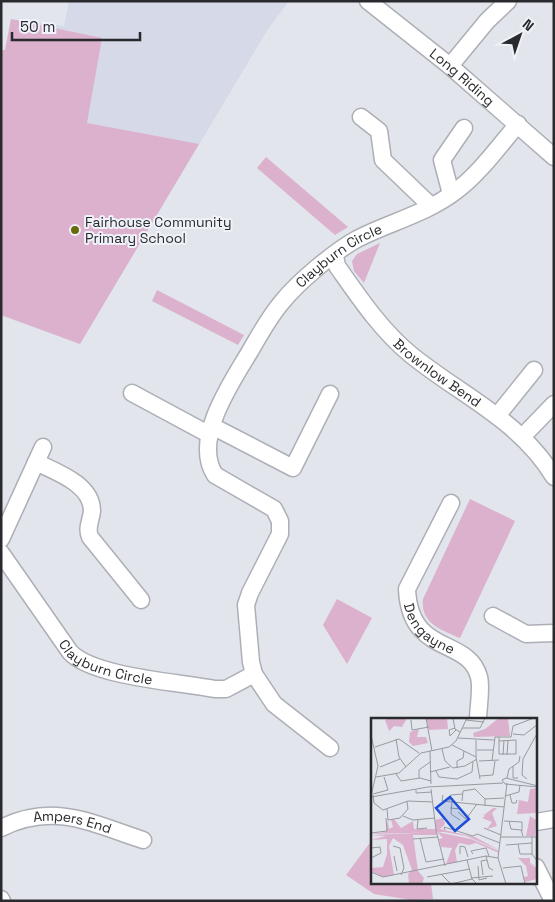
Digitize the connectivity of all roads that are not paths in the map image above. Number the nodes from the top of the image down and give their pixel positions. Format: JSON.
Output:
{"nodes":[{"id":1,"x":368,"y":1,"type":"edge"},
{"id":2,"x":508,"y":1,"type":"edge"},
{"id":3,"x":450,"y":66,"type":"junction"},
{"id":4,"x":361,"y":117,"type":"dead end"},
{"id":5,"x":518,"y":124,"type":"junction"},
{"id":6,"x":464,"y":128,"type":"dead end"},
{"id":7,"x":554,"y":157,"type":"edge"},
{"id":8,"x":451,"y":194,"type":"junction"},
{"id":9,"x":432,"y":206,"type":"junction"},
{"id":10,"x":335,"y":256,"type":"junction"},
{"id":11,"x":534,"y":370,"type":"dead end"},
{"id":12,"x":132,"y":393,"type":"dead end"},
{"id":13,"x":330,"y":394,"type":"dead end"},
{"id":14,"x":554,"y":404,"type":"edge"},
{"id":15,"x":497,"y":416,"type":"junction"},
{"id":16,"x":211,"y":431,"type":"junction"},
{"id":17,"x":523,"y":436,"type":"junction"},
{"id":18,"x":554,"y":477,"type":"edge"},
{"id":19,"x":450,"y":504,"type":"dead end"},
{"id":20,"x":1,"y":539,"type":"edge"},
{"id":21,"x":1,"y":553,"type":"edge"},
{"id":22,"x":140,"y":600,"type":"dead end"},
{"id":23,"x":493,"y":616,"type":"dead end"},
{"id":24,"x":554,"y":633,"type":"edge"},
{"id":25,"x":254,"y":674,"type":"junction"},
{"id":26,"x":478,"y":718,"type":"edge"},
{"id":27,"x":330,"y":748,"type":"dead end"},
{"id":28,"x":554,"y":819,"type":"edge"},
{"id":29,"x":538,"y":822,"type":"edge"},
{"id":30,"x":1,"y":828,"type":"edge"},
{"id":31,"x":143,"y":840,"type":"dead end"},
{"id":32,"x":538,"y":871,"type":"edge"},
{"id":33,"x":553,"y":901,"type":"edge"}],
"edges":[{"from":1,"to":3,"type":"street","name":"Long Riding"},
{"from":2,"to":3,"type":"street"},
{"from":3,"to":5,"type":"street","name":"Long Riding"},
{"from":4,"to":9,"type":"street"},
{"from":5,"to":7,"type":"street","name":"Long Riding"},
{"from":5,"to":8,"type":"street","name":"Clayburn Circle"},
{"from":6,"to":8,"type":"street"},
{"from":8,"to":9,"type":"street","name":"Clayburn Circle"},
{"from":9,"to":10,"type":"street","name":"Clayburn Circle"},
{"from":10,"to":15,"type":"street","name":"Brownlow Bend"},
{"from":10,"to":16,"type":"street","name":"Clayburn Circle"},
{"from":11,"to":15,"type":"street"},
{"from":12,"to":16,"type":"street"},
{"from":13,"to":16,"type":"street"},
{"from":14,"to":17,"type":"street"},
{"from":15,"to":17,"type":"street","name":"Brownlow Bend"},
{"from":16,"to":25,"type":"street","name":"Clayburn Circle"},
{"from":17,"to":18,"type":"street","name":"Brownlow Bend"},
{"from":19,"to":26,"type":"street","name":"Dengayne"},
{"from":20,"to":22,"type":"street"},
{"from":21,"to":25,"type":"street","name":"Clayburn Circle"},
{"from":23,"to":24,"type":"street"},
{"from":25,"to":27,"type":"street","name":"Clayburn Circle"},
{"from":28,"to":29,"type":"street"},
{"from":30,"to":31,"type":"street","name":"Ampers End"},
{"from":32,"to":33,"type":"street"}]}
